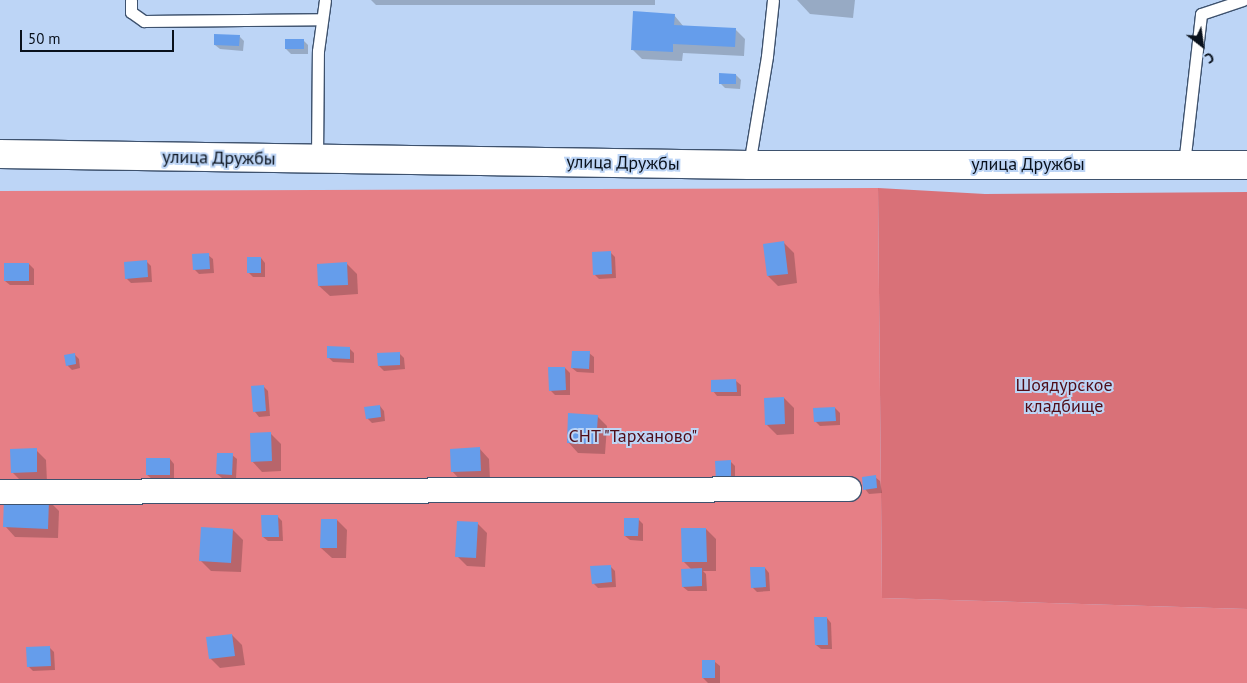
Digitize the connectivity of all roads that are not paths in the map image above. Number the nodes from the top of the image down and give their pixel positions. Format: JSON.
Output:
{"nodes":[{"id":1,"x":131,"y":0,"type":"edge"},
{"id":2,"x":325,"y":0,"type":"edge"},
{"id":3,"x":773,"y":0,"type":"edge"},
{"id":4,"x":1243,"y":0,"type":"edge"},
{"id":5,"x":322,"y":19,"type":"junction"},
{"id":6,"x":0,"y":154,"type":"edge"},
{"id":7,"x":317,"y":159,"type":"junction"},
{"id":8,"x":749,"y":164,"type":"junction"},
{"id":9,"x":1184,"y":164,"type":"junction"},
{"id":10,"x":1247,"y":165,"type":"edge"},
{"id":11,"x":849,"y":489,"type":"dead end"},
{"id":12,"x":0,"y":492,"type":"edge"}],
"edges":[{"from":1,"to":5,"type":"lane"},
{"from":2,"to":5,"type":"lane"},
{"from":3,"to":8,"type":"lane"},
{"from":4,"to":9,"type":"lane"},
{"from":5,"to":7,"type":"lane"},
{"from":6,"to":7,"type":"main road","name":"улица Дружбы"},
{"from":7,"to":8,"type":"main road","name":"улица Дружбы"},
{"from":8,"to":9,"type":"main road","name":"улица Дружбы"},
{"from":9,"to":10,"type":"main road","name":"улица Дружбы"},
{"from":11,"to":12,"type":"street"}]}
